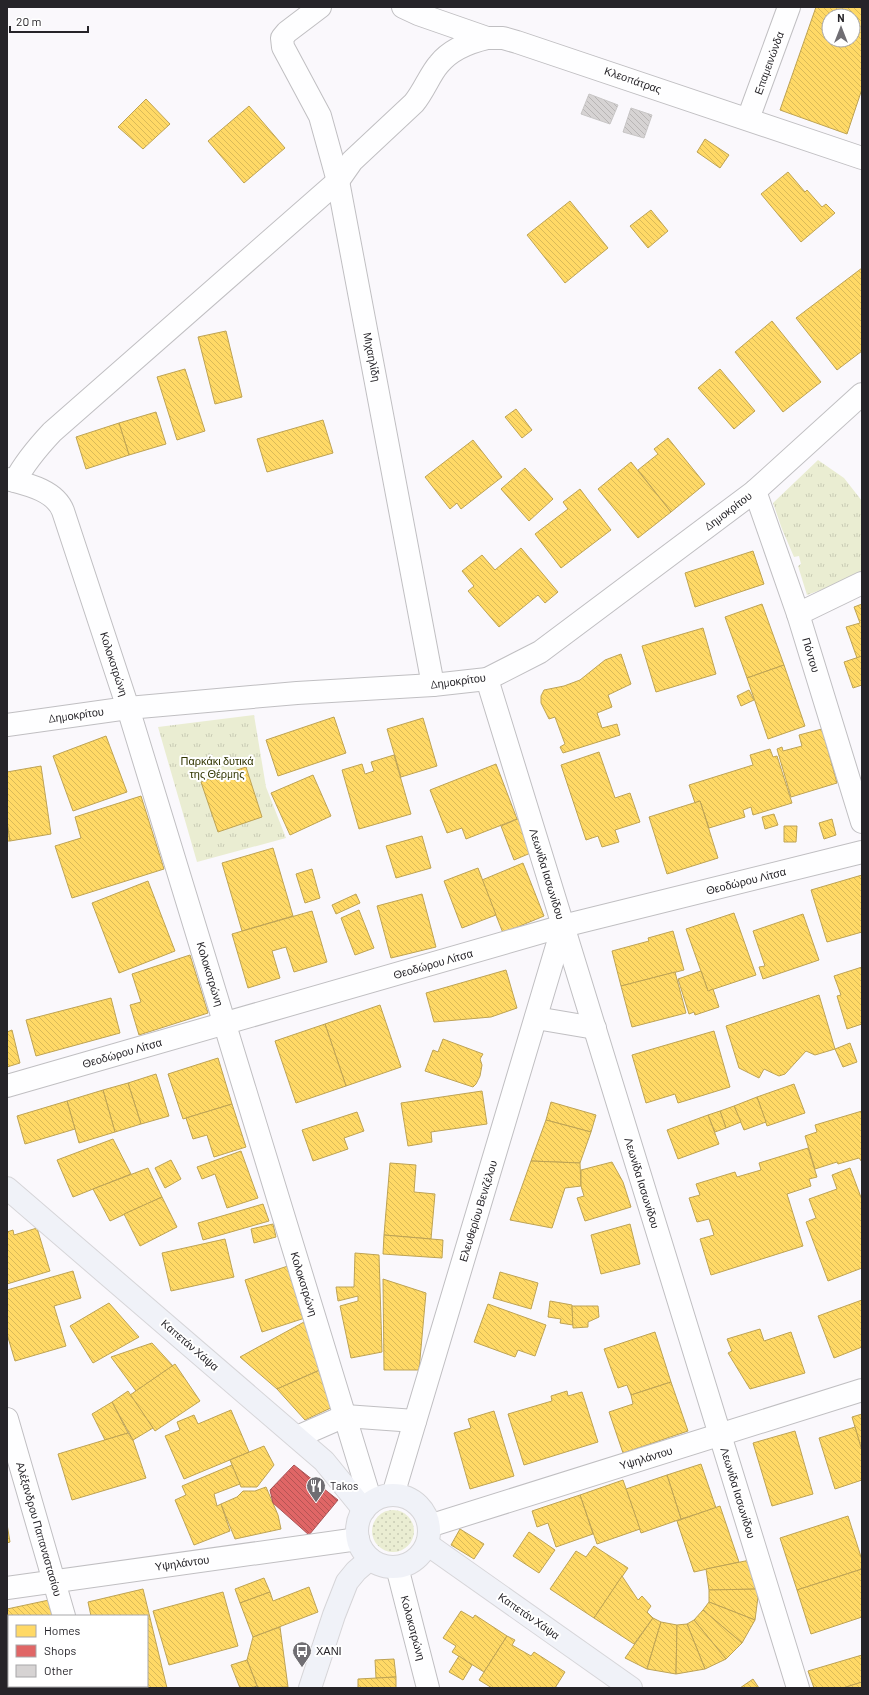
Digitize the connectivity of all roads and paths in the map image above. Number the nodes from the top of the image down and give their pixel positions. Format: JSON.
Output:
{"nodes":[{"id":1,"x":320,"y":7,"type":"edge"},
{"id":2,"x":403,"y":7,"type":"edge"},
{"id":3,"x":789,"y":7,"type":"edge"},
{"id":4,"x":488,"y":38,"type":"junction"},
{"id":5,"x":748,"y":119,"type":"junction"},
{"id":6,"x":862,"y":158,"type":"edge"},
{"id":7,"x":338,"y":181,"type":"junction"},
{"id":8,"x":862,"y":394,"type":"edge"},
{"id":9,"x":11,"y":480,"type":"edge"},
{"id":10,"x":755,"y":491,"type":"junction"},
{"id":11,"x":862,"y":583,"type":"edge"},
{"id":12,"x":798,"y":614,"type":"junction"},
{"id":13,"x":487,"y":679,"type":"junction"},
{"id":14,"x":433,"y":685,"type":"junction"},
{"id":15,"x":128,"y":708,"type":"junction"},
{"id":16,"x":7,"y":725,"type":"edge"},
{"id":17,"x":862,"y":822,"type":"edge"},
{"id":18,"x":862,"y":852,"type":"edge"},
{"id":19,"x":563,"y":926,"type":"junction"},
{"id":20,"x":536,"y":1018,"type":"junction"},
{"id":21,"x":225,"y":1024,"type":"junction"},
{"id":22,"x":595,"y":1028,"type":"junction"},
{"id":23,"x":7,"y":1086,"type":"edge"},
{"id":24,"x":7,"y":1188,"type":"edge"},
{"id":25,"x":862,"y":1390,"type":"edge"},
{"id":26,"x":345,"y":1416,"type":"junction"},
{"id":27,"x":7,"y":1419,"type":"edge"},
{"id":28,"x":415,"y":1421,"type":"junction"},
{"id":29,"x":720,"y":1435,"type":"junction"},
{"id":30,"x":297,"y":1436,"type":"junction"},
{"id":31,"x":393,"y":1495,"type":"junction"},
{"id":32,"x":368,"y":1506,"type":"junction"},
{"id":33,"x":428,"y":1535,"type":"junction"},
{"id":34,"x":358,"y":1539,"type":"junction"},
{"id":35,"x":370,"y":1559,"type":"junction"},
{"id":36,"x":397,"y":1567,"type":"junction"},
{"id":37,"x":54,"y":1581,"type":"junction"},
{"id":38,"x":7,"y":1588,"type":"edge"},
{"id":39,"x":64,"y":1615,"type":"edge"},
{"id":40,"x":310,"y":1688,"type":"edge"},
{"id":41,"x":428,"y":1688,"type":"edge"},
{"id":42,"x":631,"y":1688,"type":"edge"},
{"id":43,"x":798,"y":1688,"type":"edge"}],
"edges":[{"from":1,"to":7,"type":"street","name":"Μιχαηλίδη"},
{"from":2,"to":4,"type":"street","name":"Κλεοπάτρας"},
{"from":3,"to":5,"type":"street","name":"Επαμεινώνδα"},
{"from":4,"to":5,"type":"street","name":"Κλεοπάτρας"},
{"from":4,"to":7,"type":"street"},
{"from":5,"to":6,"type":"street","name":"Κλεοπάτρας"},
{"from":7,"to":9,"type":"street"},
{"from":7,"to":14,"type":"street","name":"Μιχαηλίδη"},
{"from":8,"to":10,"type":"street","name":"Δημοκρίτου"},
{"from":9,"to":15,"type":"street","name":"Κολοκοτρώνη"},
{"from":10,"to":12,"type":"street","name":"Πόντου"},
{"from":10,"to":13,"type":"street","name":"Δημοκρίτου"},
{"from":11,"to":12,"type":"street"},
{"from":12,"to":17,"type":"street","name":"Πόντου"},
{"from":13,"to":14,"type":"street","name":"Δημοκρίτου"},
{"from":13,"to":19,"type":"street","name":"Λεωνίδα Ιασωνίδου"},
{"from":14,"to":15,"type":"street","name":"Δημοκρίτου"},
{"from":15,"to":16,"type":"street","name":"Δημοκρίτου"},
{"from":15,"to":21,"type":"street","name":"Κολοκοτρώνη"},
{"from":18,"to":19,"type":"street","name":"Θεοδώρου Λίτσα"},
{"from":19,"to":20,"type":"street","name":"Ελευθερίου Βενιζέλου"},
{"from":19,"to":21,"type":"street","name":"Θεοδώρου Λίτσα"},
{"from":19,"to":22,"type":"street","name":"Λεωνίδα Ιασωνίδου"},
{"from":20,"to":22,"type":"street"},
{"from":20,"to":28,"type":"street","name":"Ελευθερίου Βενιζέλου"},
{"from":21,"to":23,"type":"street","name":"Θεοδώρου Λίτσα"},
{"from":21,"to":26,"type":"street","name":"Κολοκοτρώνη"},
{"from":22,"to":29,"type":"street","name":"Λεωνίδα Ιασωνίδου"},
{"from":24,"to":30,"type":"main road","name":"Καπετάν Χάψα"},
{"from":25,"to":29,"type":"street","name":"Υψηλάντου"},
{"from":26,"to":28,"type":"street"},
{"from":26,"to":30,"type":"street"},
{"from":26,"to":32,"type":"street","name":"Κολοκοτρώνη"},
{"from":27,"to":37,"type":"street","name":"Αλέξανδρου Παπαναστασίου"},
{"from":28,"to":31,"type":"street","name":"Ελευθερίου Βενιζέλου"},
{"from":29,"to":33,"type":"street","name":"Υψηλάντου"},
{"from":29,"to":43,"type":"street","name":"Λεωνίδα Ιασωνίδου"},
{"from":30,"to":32,"type":"main road","name":"Καπετάν Χάψα"},
{"from":31,"to":32,"type":"main road"},
{"from":31,"to":33,"type":"main road"},
{"from":32,"to":34,"type":"main road"},
{"from":33,"to":36,"type":"main road"},
{"from":33,"to":42,"type":"main road","name":"Καπετάν Χάψα"},
{"from":34,"to":35,"type":"main road"},
{"from":34,"to":37,"type":"street","name":"Υψηλάντου"},
{"from":35,"to":36,"type":"main road"},
{"from":35,"to":40,"type":"main road"},
{"from":36,"to":41,"type":"street","name":"Κολοκοτρώνη"},
{"from":37,"to":38,"type":"street","name":"Υψηλάντου"},
{"from":37,"to":39,"type":"street","name":"Αλέξανδρου Παπαναστασίου"}]}
